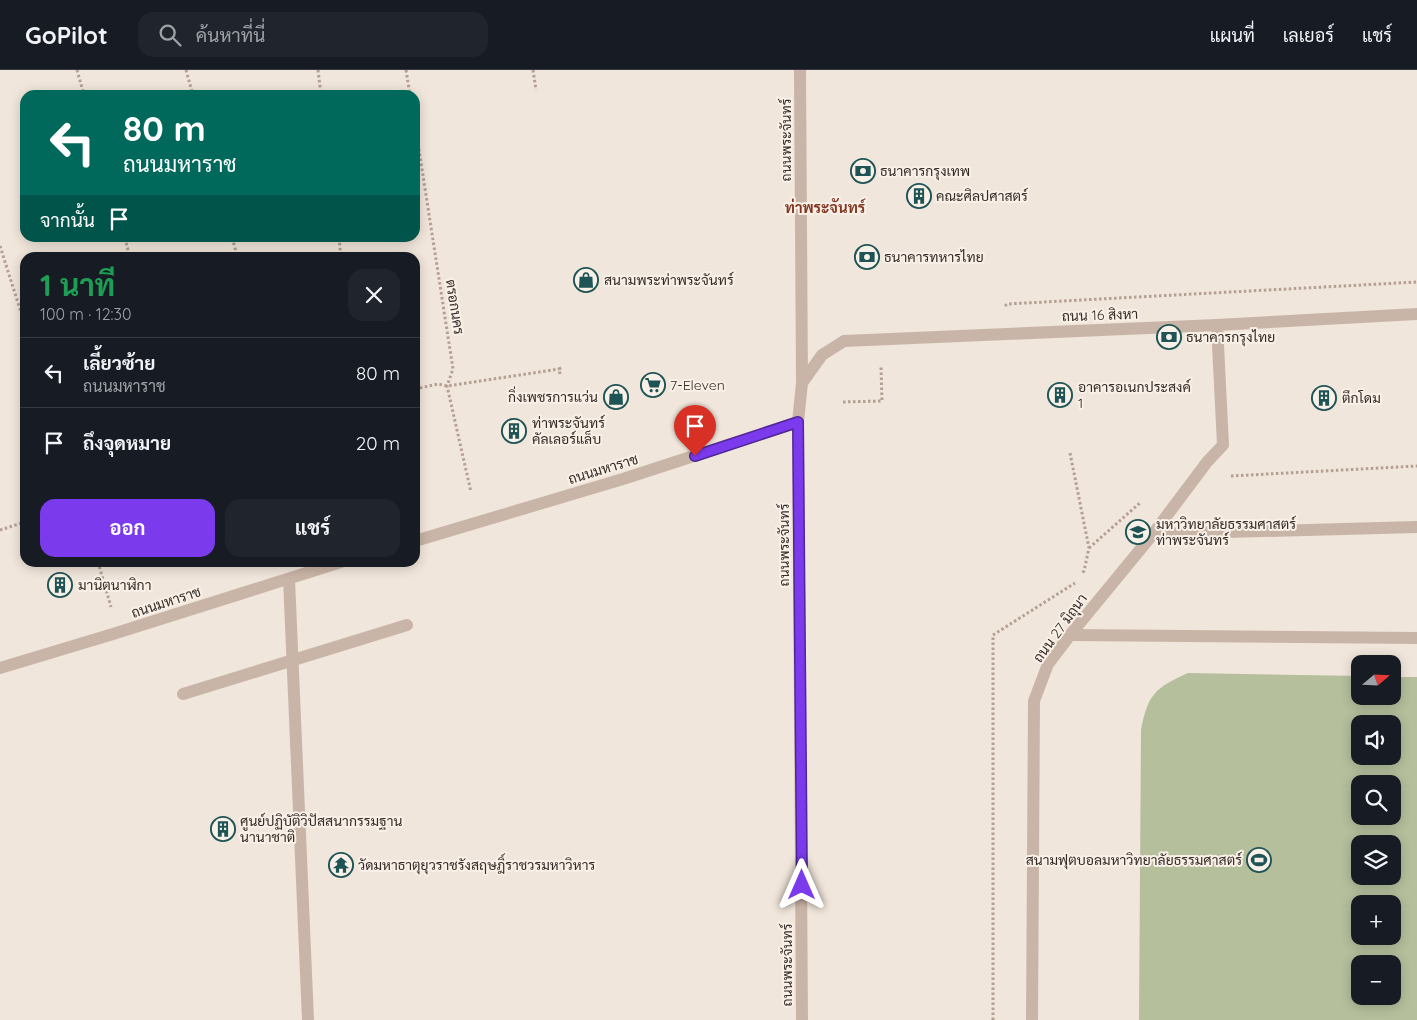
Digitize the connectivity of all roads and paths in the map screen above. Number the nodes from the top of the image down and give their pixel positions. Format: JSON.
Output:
{"nodes":[{"id":1,"x":77,"y":70,"type":"edge"},
{"id":2,"x":186,"y":70,"type":"edge"},
{"id":3,"x":318,"y":70,"type":"edge"},
{"id":4,"x":406,"y":70,"type":"edge"},
{"id":5,"x":533,"y":70,"type":"edge"},
{"id":6,"x":800,"y":70,"type":"edge"},
{"id":7,"x":83,"y":90,"type":"edge"},
{"id":8,"x":192,"y":90,"type":"edge"},
{"id":9,"x":320,"y":90,"type":"edge"},
{"id":10,"x":409,"y":90,"type":"edge"},
{"id":11,"x":536,"y":90,"type":"dead end"},
{"id":12,"x":420,"y":156,"type":"edge"},
{"id":13,"x":0,"y":246,"type":"edge"},
{"id":14,"x":20,"y":310,"type":"edge"},
{"id":15,"x":1417,"y":314,"type":"edge"},
{"id":16,"x":1217,"y":325,"type":"junction"},
{"id":17,"x":563,"y":367,"type":"dead end"},
{"id":18,"x":802,"y":383,"type":"junction"},
{"id":19,"x":446,"y":386,"type":"junction"},
{"id":20,"x":420,"y":389,"type":"edge"},
{"id":21,"x":798,"y":422,"type":"junction"},
{"id":22,"x":1207,"y":462,"type":"junction"},
{"id":23,"x":1417,"y":466,"type":"edge"},
{"id":24,"x":471,"y":492,"type":"dead end"},
{"id":25,"x":20,"y":524,"type":"edge"},
{"id":26,"x":1417,"y":527,"type":"edge"},
{"id":27,"x":0,"y":530,"type":"edge"},
{"id":28,"x":1153,"y":534,"type":"junction"},
{"id":29,"x":420,"y":540,"type":"edge"},
{"id":30,"x":99,"y":567,"type":"edge"},
{"id":31,"x":325,"y":567,"type":"edge"},
{"id":32,"x":288,"y":579,"type":"junction"},
{"id":33,"x":407,"y":626,"type":"dead end"},
{"id":34,"x":118,"y":633,"type":"junction"},
{"id":35,"x":1070,"y":635,"type":"junction"},
{"id":36,"x":1417,"y":638,"type":"edge"},
{"id":37,"x":293,"y":661,"type":"junction"},
{"id":38,"x":0,"y":668,"type":"edge"},
{"id":39,"x":184,"y":694,"type":"dead end"},
{"id":40,"x":308,"y":1020,"type":"edge"},
{"id":41,"x":802,"y":1020,"type":"edge"},
{"id":42,"x":1032,"y":1020,"type":"edge"}],
"edges":[{"from":1,"to":7,"type":"path"},
{"from":2,"to":8,"type":"path"},
{"from":3,"to":9,"type":"path"},
{"from":4,"to":10,"type":"path"},
{"from":5,"to":11,"type":"path"},
{"from":6,"to":18,"type":"street","name":"ถนนพระจันทร์"},
{"from":12,"to":19,"type":"path","name":"ตรอกนคร"},
{"from":13,"to":14,"type":"path"},
{"from":15,"to":16,"type":"street","name":"ถนน 16 สิงหา"},
{"from":16,"to":18,"type":"street","name":"ถนน 16 สิงหา"},
{"from":16,"to":22,"type":"street","name":"ถนน 27 มิถุนา"},
{"from":17,"to":19,"type":"path"},
{"from":18,"to":21,"type":"street","name":"ถนนพระจันทร์"},
{"from":19,"to":20,"type":"path"},
{"from":19,"to":24,"type":"path","name":"ตรอกนคร"},
{"from":21,"to":29,"type":"street","name":"ถนนมหาราช"},
{"from":21,"to":41,"type":"street","name":"ถนนพระจันทร์"},
{"from":22,"to":23,"type":"path"},
{"from":22,"to":28,"type":"street","name":"ถนน 27 มิถุนา"},
{"from":25,"to":27,"type":"path"},
{"from":26,"to":28,"type":"street"},
{"from":28,"to":35,"type":"street","name":"ถนน 27 มิถุนา"},
{"from":30,"to":34,"type":"path"},
{"from":31,"to":32,"type":"street","name":"ถนนมหาราช"},
{"from":32,"to":34,"type":"street","name":"ถนนมหาราช"},
{"from":32,"to":37,"type":"street"},
{"from":33,"to":37,"type":"street"},
{"from":34,"to":38,"type":"street","name":"ถนนมหาราช"},
{"from":35,"to":36,"type":"street"},
{"from":35,"to":42,"type":"street","name":"ถนน 27 มิถุนา"},
{"from":37,"to":39,"type":"street"},
{"from":37,"to":40,"type":"street"}]}
